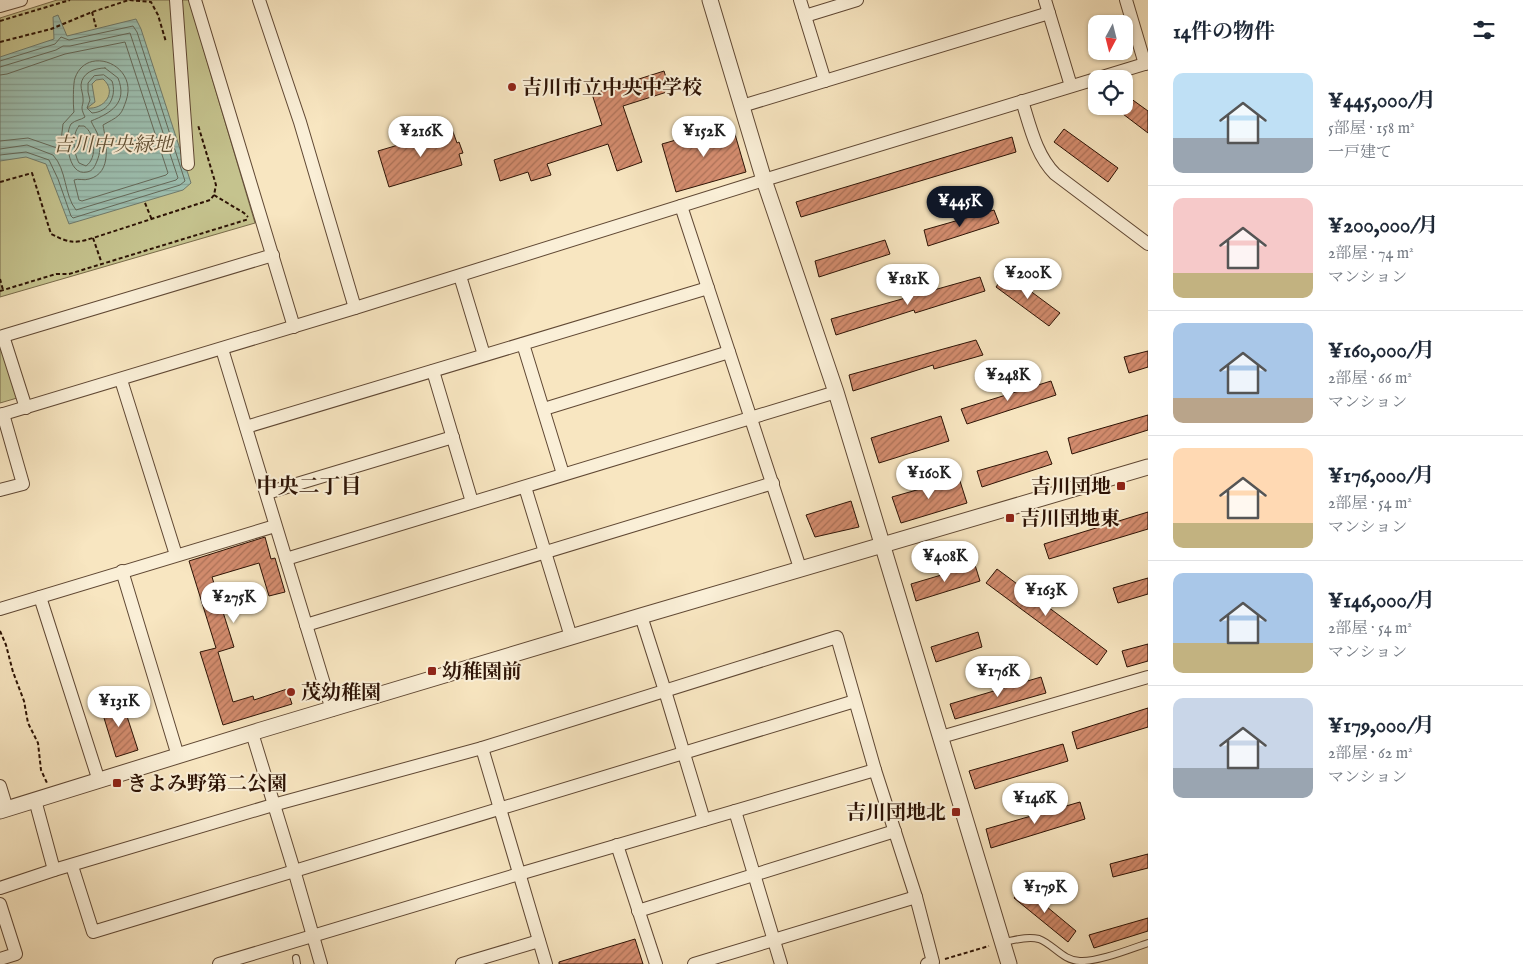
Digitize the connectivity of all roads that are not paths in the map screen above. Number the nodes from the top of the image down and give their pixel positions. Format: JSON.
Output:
{"nodes":[{"id":1,"x":20,"y":0,"type":"edge"},
{"id":2,"x":176,"y":0,"type":"edge"},
{"id":3,"x":195,"y":0,"type":"edge"},
{"id":4,"x":259,"y":0,"type":"edge"},
{"id":5,"x":710,"y":0,"type":"edge"},
{"id":6,"x":800,"y":0,"type":"edge"},
{"id":7,"x":857,"y":0,"type":"edge"},
{"id":8,"x":1045,"y":0,"type":"edge"},
{"id":9,"x":1126,"y":0,"type":"edge"},
{"id":10,"x":0,"y":6,"type":"edge"},
{"id":11,"x":1049,"y":14,"type":"junction"},
{"id":12,"x":805,"y":16,"type":"junction"},
{"id":13,"x":1146,"y":63,"type":"edge"},
{"id":14,"x":825,"y":81,"type":"junction"},
{"id":15,"x":1071,"y":86,"type":"junction"},
{"id":16,"x":1022,"y":101,"type":"junction"},
{"id":17,"x":742,"y":106,"type":"junction"},
{"id":18,"x":188,"y":164,"type":"dead end"},
{"id":19,"x":764,"y":180,"type":"junction"},
{"id":20,"x":681,"y":206,"type":"junction"},
{"id":21,"x":1148,"y":244,"type":"edge"},
{"id":22,"x":273,"y":255,"type":"junction"},
{"id":23,"x":460,"y":276,"type":"junction"},
{"id":24,"x":708,"y":288,"type":"junction"},
{"id":25,"x":355,"y":308,"type":"junction"},
{"id":26,"x":294,"y":327,"type":"junction"},
{"id":27,"x":523,"y":344,"type":"junction"},
{"id":28,"x":222,"y":349,"type":"junction"},
{"id":29,"x":729,"y":352,"type":"junction"},
{"id":30,"x":484,"y":355,"type":"junction"},
{"id":31,"x":433,"y":371,"type":"junction"},
{"id":32,"x":121,"y":380,"type":"junction"},
{"id":33,"x":836,"y":392,"type":"junction"},
{"id":34,"x":26,"y":408,"type":"junction"},
{"id":35,"x":544,"y":409,"type":"junction"},
{"id":36,"x":2,"y":415,"type":"edge"},
{"id":37,"x":751,"y":417,"type":"junction"},
{"id":38,"x":246,"y":427,"type":"junction"},
{"id":39,"x":453,"y":436,"type":"junction"},
{"id":40,"x":1148,"y":467,"type":"edge"},
{"id":41,"x":563,"y":474,"type":"junction"},
{"id":42,"x":773,"y":483,"type":"junction"},
{"id":43,"x":526,"y":486,"type":"junction"},
{"id":44,"x":0,"y":490,"type":"edge"},
{"id":45,"x":267,"y":493,"type":"junction"},
{"id":46,"x":472,"y":502,"type":"junction"},
{"id":47,"x":275,"y":526,"type":"junction"},
{"id":48,"x":883,"y":544,"type":"junction"},
{"id":49,"x":546,"y":552,"type":"junction"},
{"id":50,"x":176,"y":555,"type":"junction"},
{"id":51,"x":286,"y":558,"type":"junction"},
{"id":52,"x":800,"y":568,"type":"junction"},
{"id":53,"x":122,"y":571,"type":"junction"},
{"id":54,"x":40,"y":597,"type":"junction"},
{"id":55,"x":0,"y":609,"type":"edge"},
{"id":56,"x":641,"y":616,"type":"junction"},
{"id":57,"x":306,"y":625,"type":"junction"},
{"id":58,"x":571,"y":637,"type":"junction"},
{"id":59,"x":1148,"y":677,"type":"edge"},
{"id":60,"x":666,"y":691,"type":"junction"},
{"id":61,"x":855,"y":702,"type":"junction"},
{"id":62,"x":332,"y":710,"type":"junction"},
{"id":63,"x":252,"y":733,"type":"junction"},
{"id":64,"x":941,"y":737,"type":"junction"},
{"id":65,"x":482,"y":748,"type":"junction"},
{"id":66,"x":684,"y":753,"type":"junction"},
{"id":67,"x":178,"y":756,"type":"junction"},
{"id":68,"x":875,"y":770,"type":"junction"},
{"id":69,"x":99,"y":781,"type":"junction"},
{"id":70,"x":0,"y":786,"type":"edge"},
{"id":71,"x":40,"y":799,"type":"junction"},
{"id":72,"x":273,"y":805,"type":"junction"},
{"id":73,"x":4,"y":810,"type":"edge"},
{"id":74,"x":501,"y":810,"type":"junction"},
{"id":75,"x":734,"y":811,"type":"junction"},
{"id":76,"x":704,"y":820,"type":"junction"},
{"id":77,"x":895,"y":831,"type":"junction"},
{"id":78,"x":617,"y":845,"type":"junction"},
{"id":79,"x":72,"y":866,"type":"junction"},
{"id":80,"x":54,"y":870,"type":"junction"},
{"id":81,"x":294,"y":870,"type":"junction"},
{"id":82,"x":519,"y":874,"type":"junction"},
{"id":83,"x":754,"y":875,"type":"junction"},
{"id":84,"x":0,"y":888,"type":"edge"},
{"id":85,"x":916,"y":897,"type":"junction"},
{"id":86,"x":0,"y":904,"type":"edge"},
{"id":87,"x":638,"y":911,"type":"junction"},
{"id":88,"x":312,"y":935,"type":"junction"},
{"id":89,"x":774,"y":940,"type":"junction"},
{"id":90,"x":539,"y":941,"type":"junction"},
{"id":91,"x":1004,"y":942,"type":"junction"},
{"id":92,"x":1148,"y":943,"type":"edge"},
{"id":93,"x":0,"y":959,"type":"edge"},
{"id":94,"x":930,"y":963,"type":"edge"},
{"id":95,"x":219,"y":964,"type":"edge"},
{"id":96,"x":321,"y":964,"type":"edge"},
{"id":97,"x":462,"y":964,"type":"edge"},
{"id":98,"x":546,"y":964,"type":"edge"},
{"id":99,"x":656,"y":964,"type":"edge"},
{"id":100,"x":694,"y":964,"type":"edge"},
{"id":101,"x":782,"y":964,"type":"edge"},
{"id":102,"x":1009,"y":964,"type":"edge"}],
"edges":[{"from":1,"to":10,"type":"street"},
{"from":2,"to":18,"type":"street"},
{"from":3,"to":22,"type":"street"},
{"from":4,"to":25,"type":"street"},
{"from":5,"to":17,"type":"street"},
{"from":6,"to":12,"type":"street"},
{"from":7,"to":12,"type":"street"},
{"from":8,"to":11,"type":"street"},
{"from":9,"to":13,"type":"street"},
{"from":11,"to":14,"type":"street"},
{"from":11,"to":15,"type":"street"},
{"from":12,"to":14,"type":"street"},
{"from":13,"to":15,"type":"street"},
{"from":14,"to":17,"type":"street"},
{"from":15,"to":16,"type":"street"},
{"from":16,"to":19,"type":"street"},
{"from":16,"to":21,"type":"street"},
{"from":17,"to":19,"type":"street"},
{"from":19,"to":20,"type":"street"},
{"from":19,"to":33,"type":"street"},
{"from":20,"to":23,"type":"street"},
{"from":20,"to":24,"type":"street"},
{"from":22,"to":26,"type":"street"},
{"from":22,"to":34,"type":"street"},
{"from":23,"to":25,"type":"street"},
{"from":23,"to":30,"type":"street"},
{"from":24,"to":27,"type":"street"},
{"from":24,"to":29,"type":"street"},
{"from":25,"to":26,"type":"street"},
{"from":26,"to":28,"type":"street"},
{"from":27,"to":30,"type":"street"},
{"from":27,"to":35,"type":"street"},
{"from":28,"to":32,"type":"street"},
{"from":28,"to":38,"type":"street"},
{"from":29,"to":35,"type":"street"},
{"from":29,"to":37,"type":"street"},
{"from":30,"to":31,"type":"street"},
{"from":31,"to":38,"type":"street"},
{"from":31,"to":39,"type":"street"},
{"from":32,"to":34,"type":"street"},
{"from":32,"to":50,"type":"street"},
{"from":33,"to":37,"type":"street"},
{"from":33,"to":48,"type":"street"},
{"from":34,"to":36,"type":"street"},
{"from":35,"to":41,"type":"street"},
{"from":36,"to":44,"type":"street"},
{"from":37,"to":41,"type":"street"},
{"from":37,"to":42,"type":"street"},
{"from":38,"to":45,"type":"street"},
{"from":39,"to":45,"type":"street"},
{"from":39,"to":46,"type":"street"},
{"from":40,"to":48,"type":"street"},
{"from":41,"to":43,"type":"street"},
{"from":42,"to":49,"type":"street"},
{"from":42,"to":52,"type":"street"},
{"from":43,"to":46,"type":"street"},
{"from":43,"to":49,"type":"street"},
{"from":45,"to":47,"type":"street"},
{"from":46,"to":51,"type":"street"},
{"from":47,"to":50,"type":"street"},
{"from":47,"to":51,"type":"street"},
{"from":48,"to":52,"type":"street"},
{"from":48,"to":64,"type":"street"},
{"from":49,"to":57,"type":"street"},
{"from":49,"to":58,"type":"street"},
{"from":50,"to":53,"type":"street"},
{"from":51,"to":57,"type":"street"},
{"from":52,"to":56,"type":"street"},
{"from":53,"to":54,"type":"street"},
{"from":53,"to":67,"type":"street"},
{"from":54,"to":55,"type":"street"},
{"from":54,"to":69,"type":"street"},
{"from":56,"to":58,"type":"street"},
{"from":56,"to":60,"type":"street"},
{"from":57,"to":62,"type":"street"},
{"from":58,"to":62,"type":"street"},
{"from":59,"to":64,"type":"street"},
{"from":60,"to":61,"type":"street"},
{"from":60,"to":65,"type":"street"},
{"from":60,"to":66,"type":"street"},
{"from":61,"to":66,"type":"street"},
{"from":61,"to":68,"type":"street"},
{"from":62,"to":63,"type":"street"},
{"from":63,"to":67,"type":"street"},
{"from":63,"to":72,"type":"street"},
{"from":64,"to":91,"type":"street"},
{"from":65,"to":72,"type":"street"},
{"from":65,"to":74,"type":"street"},
{"from":66,"to":74,"type":"street"},
{"from":66,"to":76,"type":"street"},
{"from":67,"to":69,"type":"street"},
{"from":68,"to":75,"type":"street"},
{"from":68,"to":77,"type":"street"},
{"from":69,"to":71,"type":"street"},
{"from":70,"to":73,"type":"street"},
{"from":71,"to":73,"type":"street"},
{"from":71,"to":80,"type":"street"},
{"from":72,"to":79,"type":"street"},
{"from":72,"to":81,"type":"street"},
{"from":74,"to":81,"type":"street"},
{"from":74,"to":82,"type":"street"},
{"from":75,"to":76,"type":"street"},
{"from":75,"to":83,"type":"street"},
{"from":76,"to":78,"type":"street"},
{"from":77,"to":83,"type":"street"},
{"from":77,"to":85,"type":"street"},
{"from":78,"to":82,"type":"street"},
{"from":78,"to":87,"type":"street"},
{"from":79,"to":80,"type":"street"},
{"from":79,"to":81,"type":"street"},
{"from":80,"to":84,"type":"street"},
{"from":81,"to":88,"type":"street"},
{"from":82,"to":88,"type":"street"},
{"from":82,"to":90,"type":"street"},
{"from":83,"to":87,"type":"street"},
{"from":83,"to":89,"type":"street"},
{"from":85,"to":89,"type":"street"},
{"from":85,"to":94,"type":"street"},
{"from":86,"to":93,"type":"street"},
{"from":87,"to":99,"type":"street"},
{"from":88,"to":95,"type":"street"},
{"from":88,"to":96,"type":"street"},
{"from":89,"to":100,"type":"street"},
{"from":89,"to":101,"type":"street"},
{"from":90,"to":97,"type":"street"},
{"from":90,"to":98,"type":"street"},
{"from":91,"to":92,"type":"lane"},
{"from":91,"to":102,"type":"street"}]}
